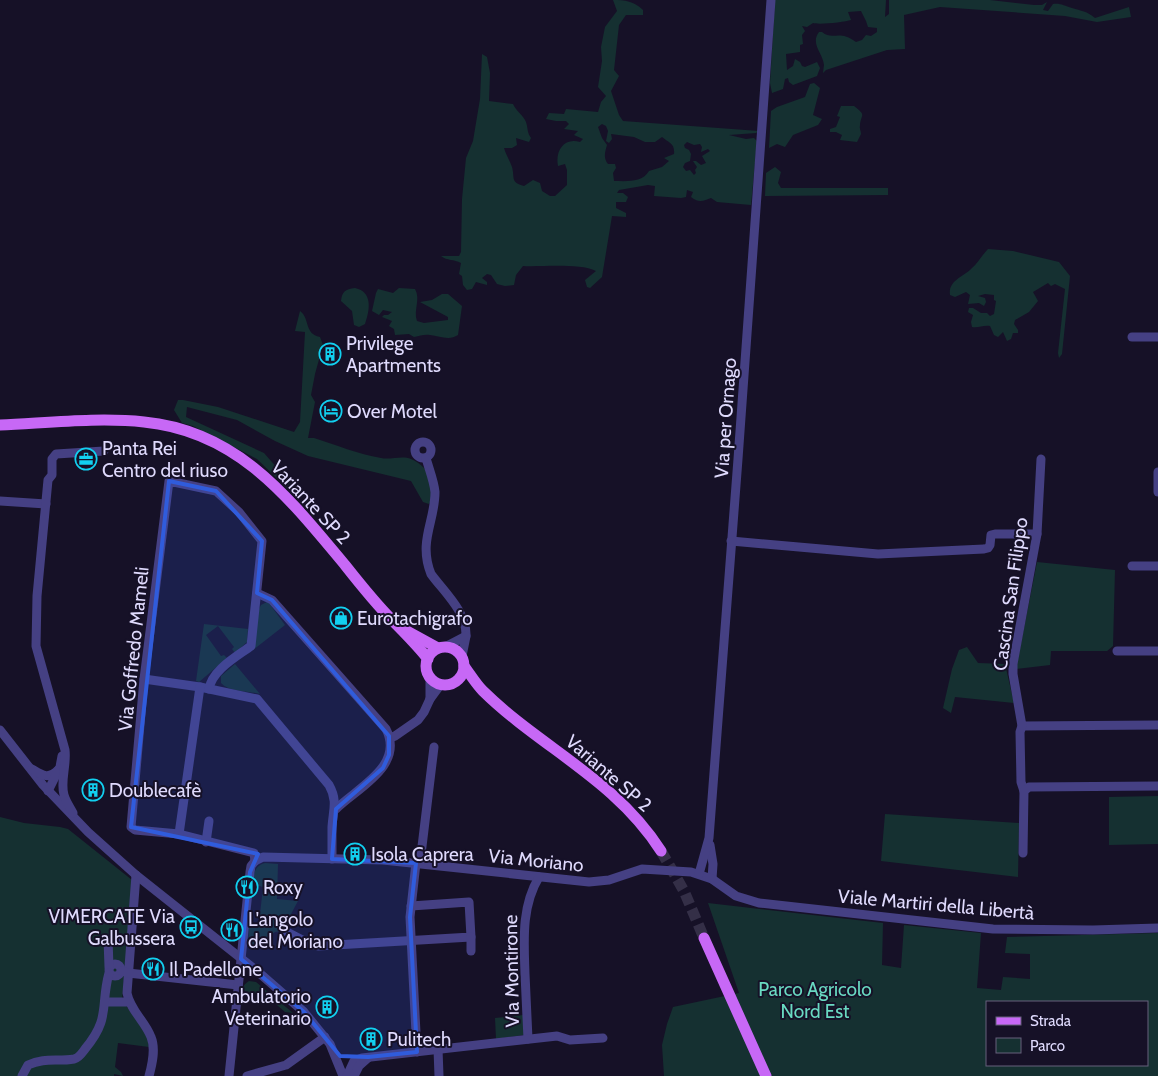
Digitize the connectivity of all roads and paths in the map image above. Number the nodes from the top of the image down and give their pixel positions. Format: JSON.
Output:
{"nodes":[{"id":1,"x":770,"y":0,"type":"edge"},
{"id":2,"x":1132,"y":337,"type":"dead end"},
{"id":3,"x":1158,"y":337,"type":"edge"},
{"id":4,"x":0,"y":425,"type":"edge"},
{"id":5,"x":104,"y":451,"type":"dead end"},
{"id":6,"x":426,"y":458,"type":"dead end"},
{"id":7,"x":1041,"y":459,"type":"dead end"},
{"id":8,"x":1158,"y":472,"type":"edge"},
{"id":9,"x":1158,"y":479,"type":"edge"},
{"id":10,"x":1158,"y":492,"type":"edge"},
{"id":11,"x":0,"y":501,"type":"edge"},
{"id":12,"x":46,"y":504,"type":"junction"},
{"id":13,"x":1037,"y":534,"type":"junction"},
{"id":14,"x":731,"y":541,"type":"junction"},
{"id":15,"x":1132,"y":566,"type":"dead end"},
{"id":16,"x":1158,"y":566,"type":"edge"},
{"id":17,"x":257,"y":593,"type":"junction"},
{"id":18,"x":397,"y":625,"type":"junction"},
{"id":19,"x":466,"y":636,"type":"junction"},
{"id":20,"x":442,"y":647,"type":"junction"},
{"id":21,"x":1117,"y":651,"type":"dead end"},
{"id":22,"x":1158,"y":651,"type":"edge"},
{"id":23,"x":428,"y":659,"type":"junction"},
{"id":24,"x":463,"y":661,"type":"junction"},
{"id":25,"x":430,"y":677,"type":"junction"},
{"id":26,"x":144,"y":679,"type":"junction"},
{"id":27,"x":457,"y":681,"type":"junction"},
{"id":28,"x":440,"y":684,"type":"junction"},
{"id":29,"x":205,"y":688,"type":"junction"},
{"id":30,"x":482,"y":690,"type":"junction"},
{"id":31,"x":430,"y":699,"type":"junction"},
{"id":32,"x":1158,"y":725,"type":"edge"},
{"id":33,"x":1022,"y":726,"type":"junction"},
{"id":34,"x":0,"y":730,"type":"edge"},
{"id":35,"x":390,"y":737,"type":"junction"},
{"id":36,"x":434,"y":747,"type":"dead end"},
{"id":37,"x":27,"y":766,"type":"junction"},
{"id":38,"x":62,"y":772,"type":"junction"},
{"id":39,"x":1158,"y":786,"type":"edge"},
{"id":40,"x":48,"y":791,"type":"junction"},
{"id":41,"x":1024,"y":791,"type":"junction"},
{"id":42,"x":336,"y":809,"type":"junction"},
{"id":43,"x":76,"y":820,"type":"junction"},
{"id":44,"x":209,"y":821,"type":"dead end"},
{"id":45,"x":179,"y":834,"type":"junction"},
{"id":46,"x":709,"y":838,"type":"junction"},
{"id":47,"x":206,"y":842,"type":"junction"},
{"id":48,"x":661,"y":851,"type":"tunnel mouth"},
{"id":49,"x":1023,"y":854,"type":"dead end"},
{"id":50,"x":333,"y":859,"type":"junction"},
{"id":51,"x":255,"y":861,"type":"junction"},
{"id":52,"x":418,"y":863,"type":"junction"},
{"id":53,"x":699,"y":874,"type":"junction"},
{"id":54,"x":524,"y":875,"type":"junction"},
{"id":55,"x":136,"y":876,"type":"junction"},
{"id":56,"x":539,"y":877,"type":"junction"},
{"id":57,"x":715,"y":881,"type":"junction"},
{"id":58,"x":527,"y":903,"type":"junction"},
{"id":59,"x":411,"y":906,"type":"junction"},
{"id":60,"x":1158,"y":928,"type":"edge"},
{"id":61,"x":283,"y":930,"type":"dead end"},
{"id":62,"x":471,"y":937,"type":"junction"},
{"id":63,"x":704,"y":938,"type":"tunnel mouth"},
{"id":64,"x":131,"y":941,"type":"junction"},
{"id":65,"x":411,"y":941,"type":"junction"},
{"id":66,"x":471,"y":951,"type":"dead end"},
{"id":67,"x":241,"y":959,"type":"junction"},
{"id":68,"x":109,"y":970,"type":"junction"},
{"id":69,"x":257,"y":971,"type":"junction"},
{"id":70,"x":125,"y":972,"type":"junction"},
{"id":71,"x":238,"y":985,"type":"junction"},
{"id":72,"x":106,"y":1002,"type":"junction"},
{"id":73,"x":129,"y":1002,"type":"junction"},
{"id":74,"x":603,"y":1038,"type":"dead end"},
{"id":75,"x":528,"y":1039,"type":"junction"},
{"id":76,"x":328,"y":1040,"type":"junction"},
{"id":77,"x":438,"y":1049,"type":"junction"},
{"id":78,"x":417,"y":1052,"type":"junction"},
{"id":79,"x":340,"y":1056,"type":"junction"},
{"id":80,"x":365,"y":1058,"type":"junction"},
{"id":81,"x":352,"y":1074,"type":"edge"},
{"id":82,"x":22,"y":1076,"type":"edge"},
{"id":83,"x":148,"y":1076,"type":"edge"},
{"id":84,"x":229,"y":1076,"type":"edge"},
{"id":85,"x":247,"y":1076,"type":"edge"},
{"id":86,"x":343,"y":1076,"type":"edge"},
{"id":87,"x":439,"y":1076,"type":"edge"},
{"id":88,"x":766,"y":1076,"type":"edge"}],
"edges":[{"from":1,"to":14,"type":"street","name":"Via per Ornago"},
{"from":2,"to":3,"type":"street"},
{"from":4,"to":18,"type":"main road","name":"Variante SP 2"},
{"from":5,"to":12,"type":"street"},
{"from":6,"to":19,"type":"street"},
{"from":7,"to":13,"type":"street","name":"Cascina San Filippo"},
{"from":8,"to":9,"type":"street"},
{"from":9,"to":10,"type":"street"},
{"from":11,"to":12,"type":"street"},
{"from":12,"to":38,"type":"street"},
{"from":13,"to":14,"type":"street"},
{"from":13,"to":33,"type":"street","name":"Cascina San Filippo"},
{"from":14,"to":46,"type":"street","name":"Via per Ornago"},
{"from":15,"to":16,"type":"street"},
{"from":17,"to":26,"type":"street","name":"Via Goffredo Mameli"},
{"from":17,"to":29,"type":"street"},
{"from":17,"to":35,"type":"street"},
{"from":18,"to":20,"type":"main road","name":"Variante SP 2"},
{"from":18,"to":23,"type":"main road","name":"Variante SP 2"},
{"from":19,"to":20,"type":"street"},
{"from":19,"to":24,"type":"street"},
{"from":20,"to":23,"type":"main road"},
{"from":20,"to":24,"type":"main road","name":"Variante SP 2"},
{"from":21,"to":22,"type":"street"},
{"from":23,"to":25,"type":"main road"},
{"from":24,"to":27,"type":"main road"},
{"from":24,"to":30,"type":"main road","name":"Variante SP 2"},
{"from":25,"to":28,"type":"main road"},
{"from":25,"to":31,"type":"street"},
{"from":26,"to":29,"type":"street"},
{"from":26,"to":45,"type":"street","name":"Via Goffredo Mameli"},
{"from":27,"to":28,"type":"main road","name":"Variante SP 2"},
{"from":27,"to":30,"type":"main road","name":"Variante SP 2"},
{"from":28,"to":31,"type":"street"},
{"from":29,"to":42,"type":"street"},
{"from":29,"to":45,"type":"street"},
{"from":30,"to":48,"type":"main road","name":"Variante SP 2"},
{"from":31,"to":35,"type":"street"},
{"from":32,"to":33,"type":"street"},
{"from":33,"to":41,"type":"street","name":"Cascina San Filippo"},
{"from":34,"to":37,"type":"street"},
{"from":35,"to":42,"type":"street"},
{"from":36,"to":52,"type":"street"},
{"from":37,"to":38,"type":"street"},
{"from":37,"to":40,"type":"street"},
{"from":38,"to":40,"type":"street"},
{"from":38,"to":43,"type":"street"},
{"from":39,"to":41,"type":"street"},
{"from":40,"to":43,"type":"street"},
{"from":41,"to":49,"type":"street","name":"Cascina San Filippo"},
{"from":42,"to":50,"type":"street"},
{"from":43,"to":55,"type":"street"},
{"from":44,"to":47,"type":"street"},
{"from":45,"to":47,"type":"street"},
{"from":46,"to":53,"type":"street","name":"Via per Ornago"},
{"from":46,"to":57,"type":"street","name":"Via per Ornago"},
{"from":47,"to":51,"type":"street"},
{"from":50,"to":51,"type":"street","name":"Via Moriano"},
{"from":50,"to":52,"type":"street","name":"Via Moriano"},
{"from":51,"to":67,"type":"street"},
{"from":52,"to":54,"type":"street","name":"Via Moriano"},
{"from":52,"to":59,"type":"street"},
{"from":53,"to":56,"type":"street","name":"Via Moriano"},
{"from":53,"to":57,"type":"street","name":"Via Moriano"},
{"from":54,"to":56,"type":"street","name":"Via Moriano"},
{"from":54,"to":58,"type":"street"},
{"from":55,"to":64,"type":"street"},
{"from":55,"to":67,"type":"street"},
{"from":56,"to":58,"type":"street"},
{"from":57,"to":60,"type":"street","name":"Viale Martiri della Libertà"},
{"from":58,"to":75,"type":"street","name":"Via Montirone"},
{"from":59,"to":62,"type":"street"},
{"from":59,"to":65,"type":"street"},
{"from":61,"to":65,"type":"street"},
{"from":62,"to":65,"type":"street"},
{"from":62,"to":66,"type":"street"},
{"from":63,"to":88,"type":"main road"},
{"from":64,"to":68,"type":"street"},
{"from":64,"to":70,"type":"street"},
{"from":65,"to":78,"type":"street"},
{"from":67,"to":69,"type":"street"},
{"from":67,"to":71,"type":"street"},
{"from":68,"to":70,"type":"street"},
{"from":68,"to":72,"type":"street"},
{"from":69,"to":71,"type":"street"},
{"from":69,"to":76,"type":"street"},
{"from":70,"to":71,"type":"street"},
{"from":70,"to":73,"type":"street"},
{"from":71,"to":84,"type":"street"},
{"from":72,"to":73,"type":"street"},
{"from":72,"to":82,"type":"street"},
{"from":73,"to":83,"type":"street"},
{"from":74,"to":75,"type":"street"},
{"from":75,"to":77,"type":"street"},
{"from":76,"to":79,"type":"street"},
{"from":76,"to":85,"type":"street"},
{"from":76,"to":86,"type":"street"},
{"from":77,"to":78,"type":"street"},
{"from":77,"to":87,"type":"street"},
{"from":78,"to":80,"type":"street"},
{"from":79,"to":80,"type":"street"},
{"from":79,"to":81,"type":"street"},
{"from":80,"to":81,"type":"street"}]}
